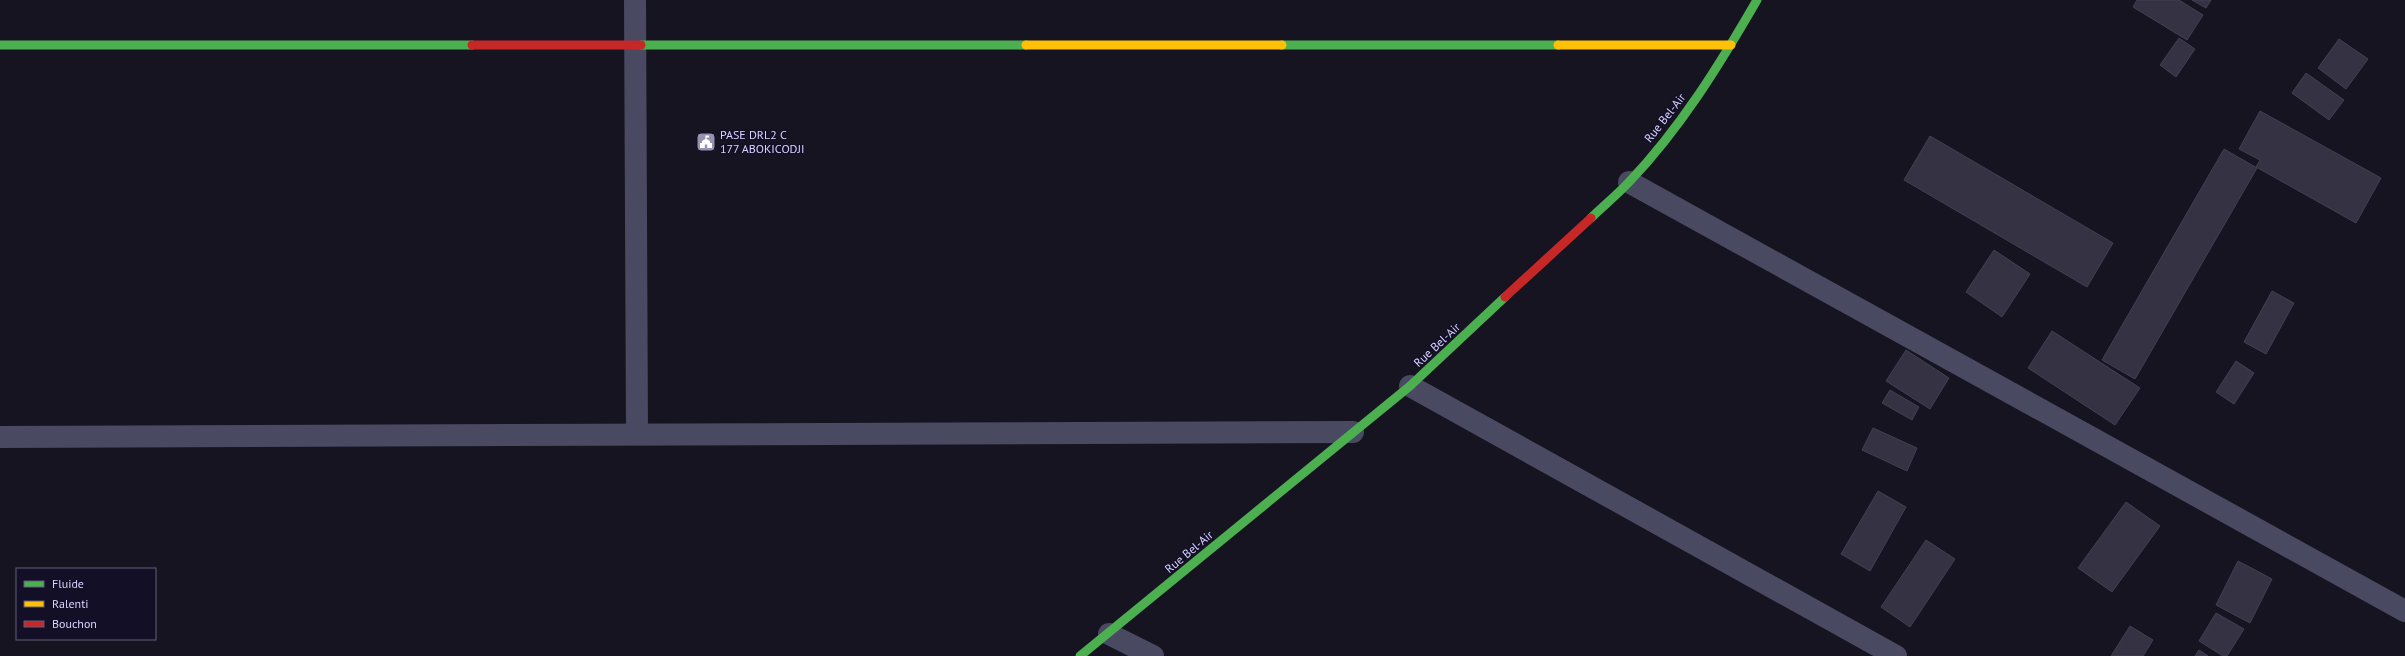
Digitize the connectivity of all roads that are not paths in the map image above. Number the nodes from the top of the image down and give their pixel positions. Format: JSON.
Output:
{"nodes":[{"id":1,"x":635,"y":0,"type":"edge"},
{"id":2,"x":1757,"y":0,"type":"edge"},
{"id":3,"x":0,"y":45,"type":"edge"},
{"id":4,"x":635,"y":45,"type":"junction"},
{"id":5,"x":1731,"y":45,"type":"junction"},
{"id":6,"x":1629,"y":182,"type":"junction"},
{"id":7,"x":1410,"y":386,"type":"junction"},
{"id":8,"x":1353,"y":432,"type":"junction"},
{"id":9,"x":637,"y":434,"type":"junction"},
{"id":10,"x":0,"y":437,"type":"edge"},
{"id":11,"x":2405,"y":611,"type":"edge"},
{"id":12,"x":1109,"y":634,"type":"junction"},
{"id":13,"x":1080,"y":656,"type":"edge"},
{"id":14,"x":1153,"y":656,"type":"edge"},
{"id":15,"x":1896,"y":656,"type":"edge"}],
"edges":[{"from":1,"to":4,"type":"street"},
{"from":2,"to":5,"type":"street","name":"Rue Bel-Air"},
{"from":3,"to":4,"type":"street"},
{"from":4,"to":5,"type":"street"},
{"from":4,"to":9,"type":"street"},
{"from":5,"to":6,"type":"street","name":"Rue Bel-Air"},
{"from":6,"to":7,"type":"street","name":"Rue Bel-Air"},
{"from":6,"to":11,"type":"street"},
{"from":7,"to":8,"type":"street","name":"Rue Bel-Air"},
{"from":7,"to":15,"type":"street"},
{"from":8,"to":9,"type":"street"},
{"from":8,"to":12,"type":"street","name":"Rue Bel-Air"},
{"from":9,"to":10,"type":"street"},
{"from":12,"to":13,"type":"street","name":"Rue Bel-Air"},
{"from":12,"to":14,"type":"street"}]}
